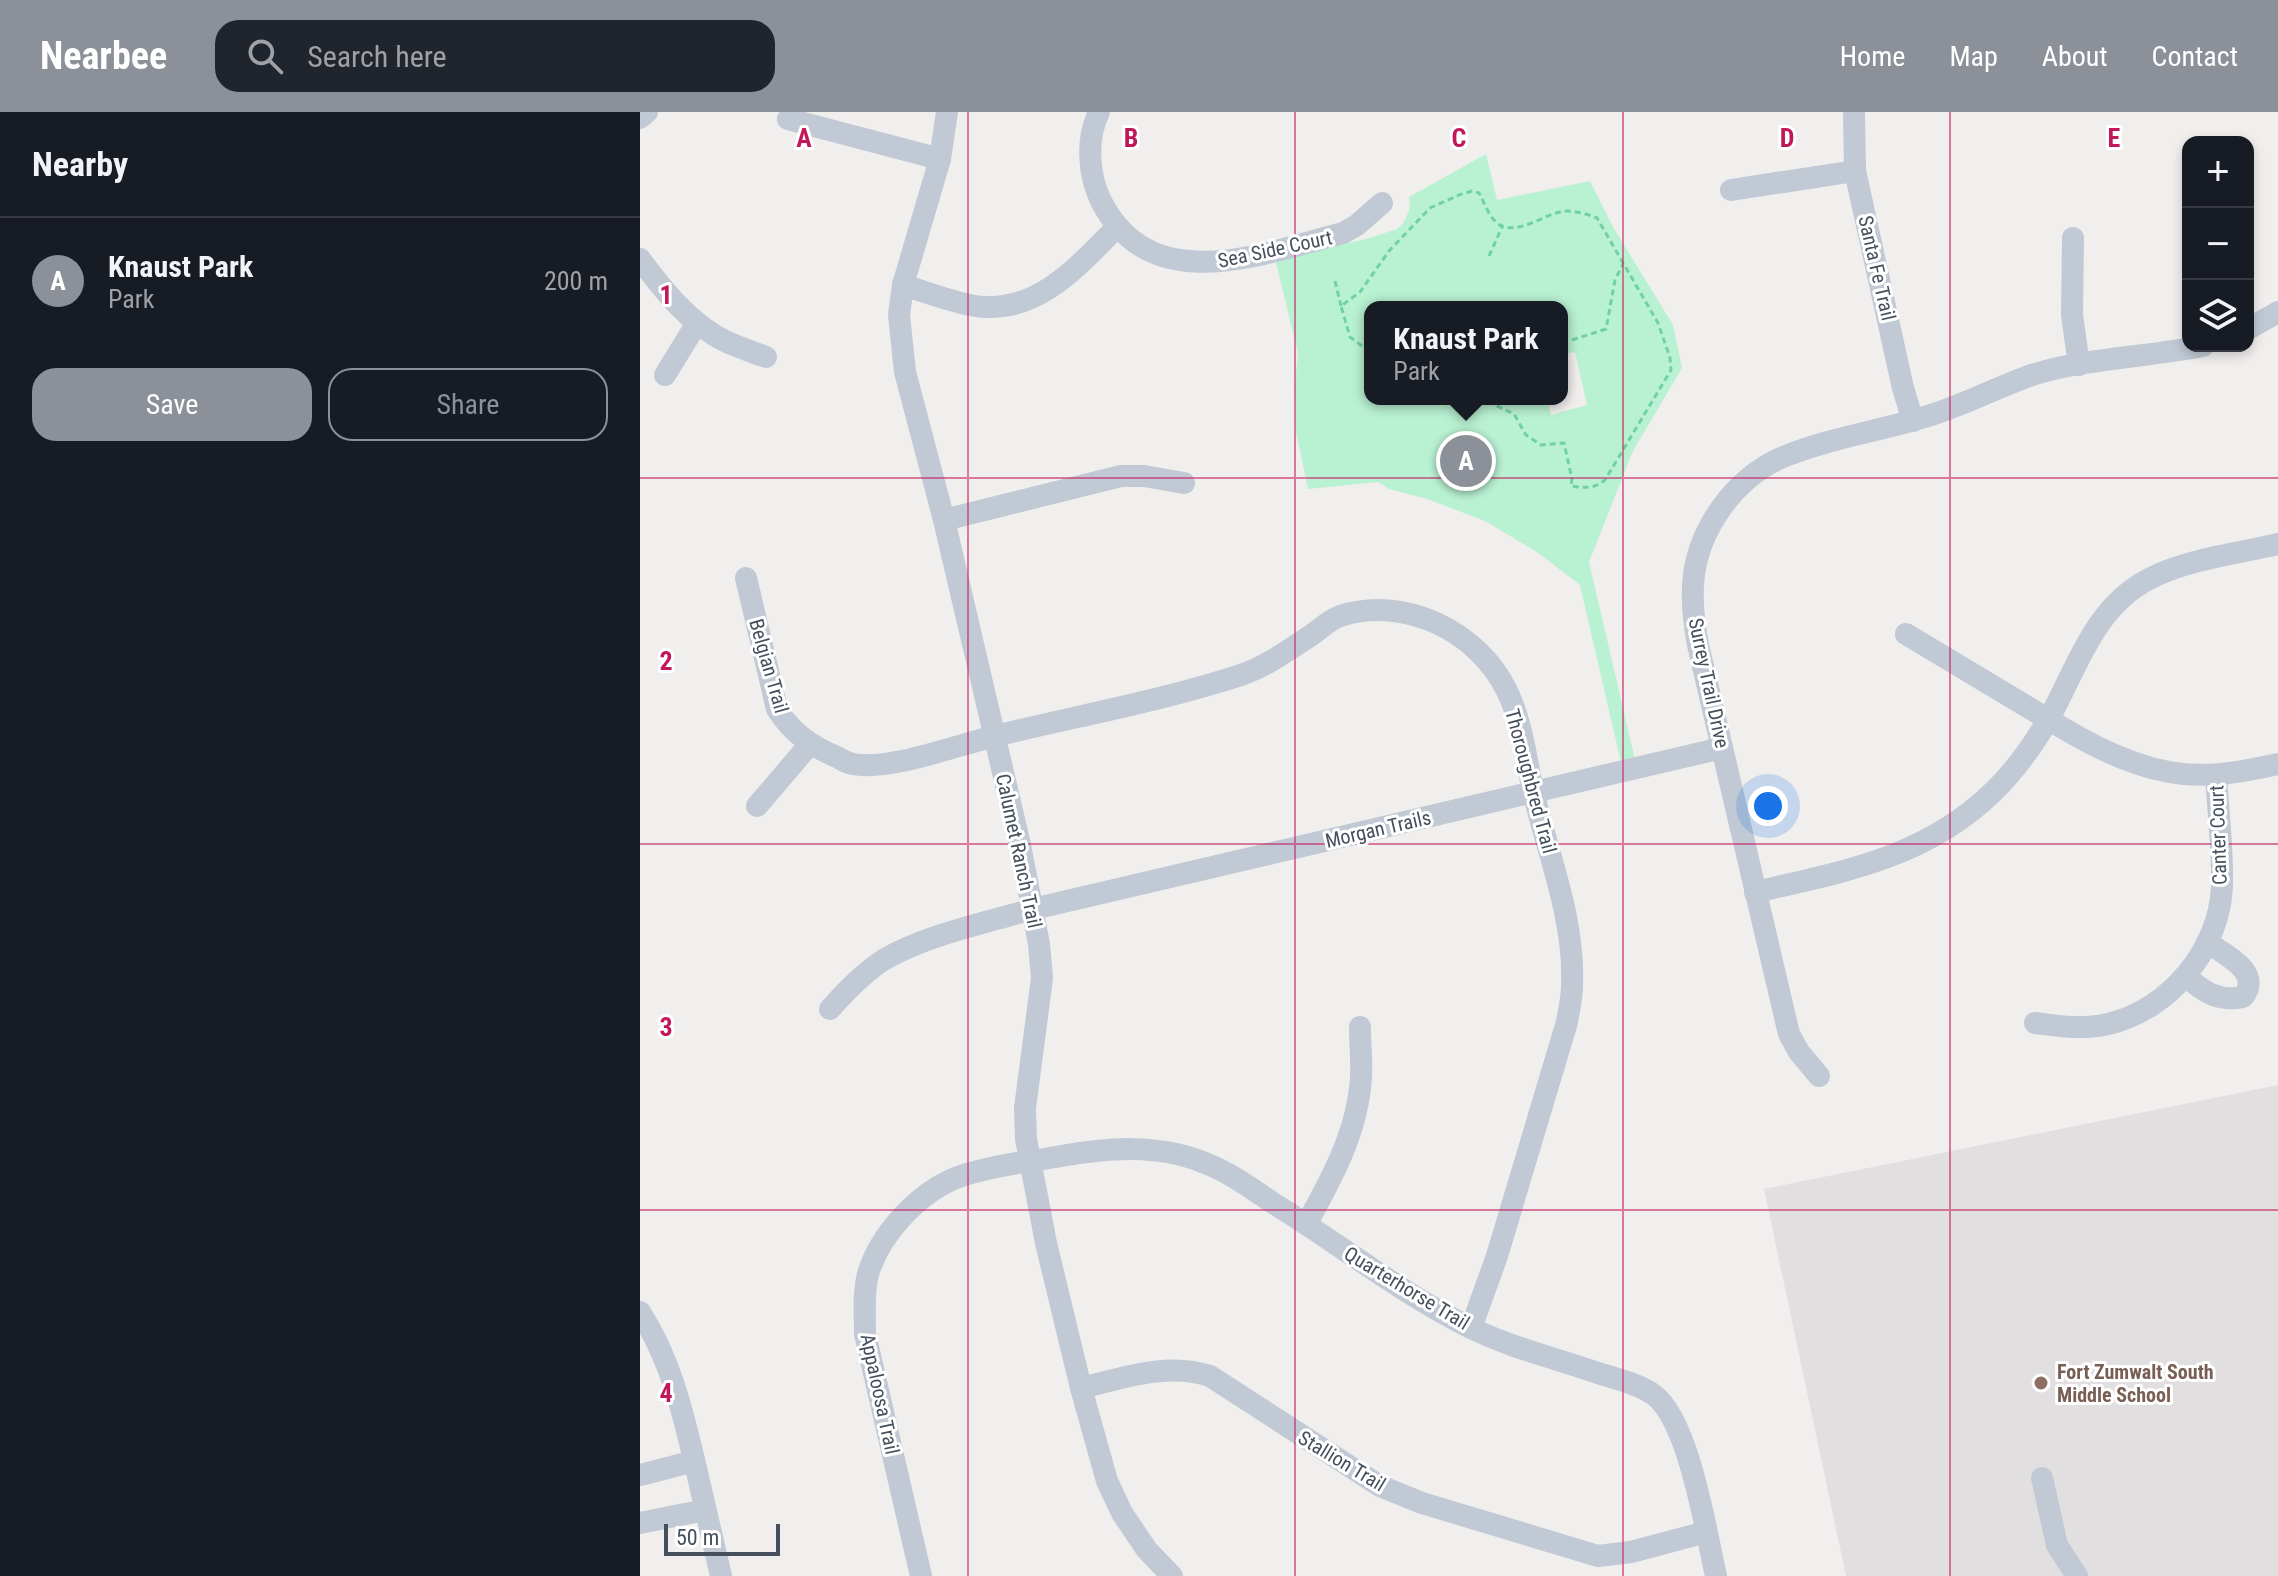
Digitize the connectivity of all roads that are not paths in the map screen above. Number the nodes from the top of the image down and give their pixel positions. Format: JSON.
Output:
{"nodes":[{"id":1,"x":647,"y":112,"type":"edge"},
{"id":2,"x":947,"y":112,"type":"edge"},
{"id":3,"x":1099,"y":112,"type":"edge"},
{"id":4,"x":1854,"y":112,"type":"edge"},
{"id":5,"x":640,"y":118,"type":"edge"},
{"id":6,"x":788,"y":119,"type":"dead end"},
{"id":7,"x":940,"y":159,"type":"junction"},
{"id":8,"x":1855,"y":171,"type":"junction"},
{"id":9,"x":1731,"y":190,"type":"dead end"},
{"id":10,"x":1382,"y":203,"type":"dead end"},
{"id":11,"x":1117,"y":227,"type":"junction"},
{"id":12,"x":2073,"y":238,"type":"dead end"},
{"id":13,"x":640,"y":259,"type":"edge"},
{"id":14,"x":903,"y":285,"type":"junction"},
{"id":15,"x":2278,"y":312,"type":"edge"},
{"id":16,"x":697,"y":323,"type":"junction"},
{"id":17,"x":2254,"y":326,"type":"edge"},
{"id":18,"x":2182,"y":349,"type":"edge"},
{"id":19,"x":766,"y":357,"type":"dead end"},
{"id":20,"x":2079,"y":365,"type":"junction"},
{"id":21,"x":665,"y":375,"type":"dead end"},
{"id":22,"x":1913,"y":421,"type":"junction"},
{"id":23,"x":1184,"y":483,"type":"dead end"},
{"id":24,"x":944,"y":520,"type":"junction"},
{"id":25,"x":2278,"y":544,"type":"edge"},
{"id":26,"x":746,"y":578,"type":"dead end"},
{"id":27,"x":1906,"y":634,"type":"dead end"},
{"id":28,"x":2048,"y":719,"type":"junction"},
{"id":29,"x":993,"y":736,"type":"junction"},
{"id":30,"x":810,"y":744,"type":"junction"},
{"id":31,"x":1722,"y":748,"type":"junction"},
{"id":32,"x":2278,"y":764,"type":"edge"},
{"id":33,"x":2216,"y":775,"type":"junction"},
{"id":34,"x":1534,"y":792,"type":"junction"},
{"id":35,"x":757,"y":806,"type":"dead end"},
{"id":36,"x":1755,"y":892,"type":"junction"},
{"id":37,"x":1033,"y":909,"type":"junction"},
{"id":38,"x":2207,"y":942,"type":"junction"},
{"id":39,"x":2186,"y":976,"type":"junction"},
{"id":40,"x":830,"y":1009,"type":"dead end"},
{"id":41,"x":2035,"y":1023,"type":"dead end"},
{"id":42,"x":1360,"y":1027,"type":"dead end"},
{"id":43,"x":1819,"y":1076,"type":"dead end"},
{"id":44,"x":1030,"y":1161,"type":"junction"},
{"id":45,"x":1307,"y":1223,"type":"junction"},
{"id":46,"x":640,"y":1312,"type":"edge"},
{"id":47,"x":1471,"y":1328,"type":"junction"},
{"id":48,"x":1081,"y":1388,"type":"junction"},
{"id":49,"x":694,"y":1461,"type":"junction"},
{"id":50,"x":640,"y":1475,"type":"edge"},
{"id":51,"x":2042,"y":1478,"type":"dead end"},
{"id":52,"x":705,"y":1510,"type":"junction"},
{"id":53,"x":640,"y":1523,"type":"edge"},
{"id":54,"x":1706,"y":1532,"type":"junction"},
{"id":55,"x":1159,"y":1571,"type":"edge"},
{"id":56,"x":721,"y":1576,"type":"edge"},
{"id":57,"x":921,"y":1576,"type":"edge"},
{"id":58,"x":1716,"y":1576,"type":"edge"},
{"id":59,"x":2077,"y":1576,"type":"edge"}],
"edges":[{"from":1,"to":5,"type":"street"},
{"from":2,"to":7,"type":"street","name":"Calumet Ranch Trail"},
{"from":3,"to":11,"type":"street"},
{"from":4,"to":8,"type":"street","name":"Santa Fe Trail"},
{"from":6,"to":7,"type":"street"},
{"from":7,"to":14,"type":"street","name":"Calumet Ranch Trail"},
{"from":8,"to":9,"type":"street"},
{"from":8,"to":22,"type":"street","name":"Santa Fe Trail"},
{"from":10,"to":11,"type":"street","name":"Sea Side Court"},
{"from":11,"to":14,"type":"street"},
{"from":12,"to":20,"type":"street"},
{"from":13,"to":16,"type":"street"},
{"from":14,"to":24,"type":"street","name":"Calumet Ranch Trail"},
{"from":15,"to":17,"type":"street"},
{"from":16,"to":19,"type":"street"},
{"from":16,"to":21,"type":"street"},
{"from":18,"to":20,"type":"street","name":"Surrey Trail Drive"},
{"from":20,"to":22,"type":"street","name":"Surrey Trail Drive"},
{"from":22,"to":31,"type":"street","name":"Surrey Trail Drive"},
{"from":23,"to":24,"type":"street"},
{"from":24,"to":29,"type":"street","name":"Calumet Ranch Trail"},
{"from":25,"to":28,"type":"street"},
{"from":26,"to":30,"type":"street","name":"Belgian Trail"},
{"from":27,"to":28,"type":"street"},
{"from":28,"to":33,"type":"street"},
{"from":28,"to":36,"type":"street"},
{"from":29,"to":30,"type":"street","name":"Belgian Trail"},
{"from":29,"to":34,"type":"street","name":"Thoroughbred Trail"},
{"from":29,"to":37,"type":"street","name":"Calumet Ranch Trail"},
{"from":30,"to":35,"type":"street"},
{"from":31,"to":34,"type":"street","name":"Morgan Trails"},
{"from":31,"to":36,"type":"street","name":"Surrey Trail Drive"},
{"from":32,"to":33,"type":"street"},
{"from":33,"to":38,"type":"street","name":"Canter Court"},
{"from":34,"to":37,"type":"street","name":"Morgan Trails"},
{"from":34,"to":47,"type":"street","name":"Thoroughbred Trail"},
{"from":36,"to":43,"type":"street","name":"Surrey Trail Drive"},
{"from":37,"to":40,"type":"street","name":"Morgan Trails"},
{"from":37,"to":44,"type":"street","name":"Calumet Ranch Trail"},
{"from":38,"to":39,"type":"street","name":"Canter Court"},
{"from":38,"to":39,"type":"street"},
{"from":39,"to":41,"type":"street","name":"Canter Court"},
{"from":42,"to":45,"type":"street"},
{"from":44,"to":45,"type":"street","name":"Quarterhorse Trail"},
{"from":44,"to":48,"type":"street","name":"Calumet Ranch Trail"},
{"from":44,"to":57,"type":"street","name":"Appaloosa Trail"},
{"from":45,"to":47,"type":"street","name":"Quarterhorse Trail"},
{"from":46,"to":49,"type":"street"},
{"from":47,"to":54,"type":"street","name":"Quarterhorse Trail"},
{"from":48,"to":54,"type":"street","name":"Stallion Trail"},
{"from":48,"to":55,"type":"street","name":"Calumet Ranch Trail"},
{"from":49,"to":50,"type":"street"},
{"from":49,"to":52,"type":"street"},
{"from":51,"to":59,"type":"street"},
{"from":52,"to":53,"type":"street"},
{"from":52,"to":56,"type":"street"},
{"from":54,"to":58,"type":"street","name":"Quarterhorse Trail"}]}
